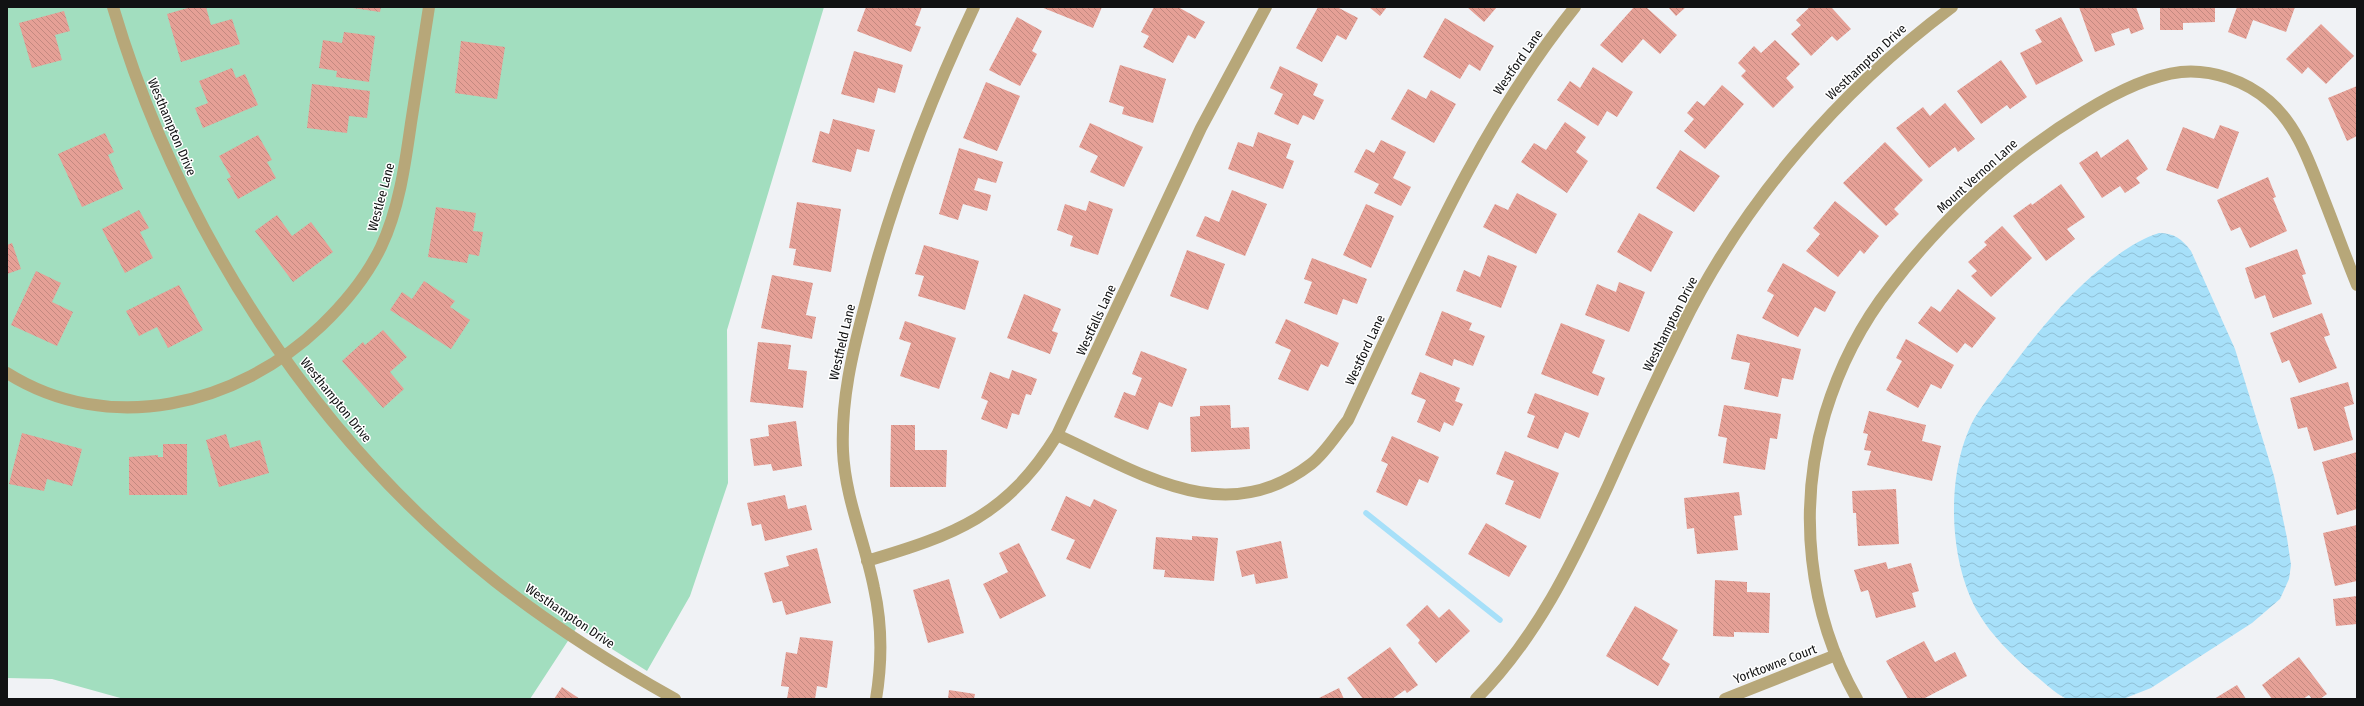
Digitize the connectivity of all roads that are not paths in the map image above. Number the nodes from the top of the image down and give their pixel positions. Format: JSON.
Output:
{"nodes":[{"id":1,"x":113,"y":7,"type":"edge"},
{"id":2,"x":429,"y":7,"type":"edge"},
{"id":3,"x":974,"y":7,"type":"edge"},
{"id":4,"x":1266,"y":7,"type":"edge"},
{"id":5,"x":1575,"y":7,"type":"edge"},
{"id":6,"x":1952,"y":7,"type":"edge"},
{"id":7,"x":2357,"y":285,"type":"edge"},
{"id":8,"x":285,"y":358,"type":"junction"},
{"id":9,"x":7,"y":373,"type":"edge"},
{"id":10,"x":1057,"y":435,"type":"junction"},
{"id":11,"x":867,"y":561,"type":"junction"},
{"id":12,"x":1836,"y":655,"type":"junction"},
{"id":13,"x":674,"y":699,"type":"edge"},
{"id":14,"x":876,"y":699,"type":"edge"},
{"id":15,"x":1476,"y":699,"type":"edge"},
{"id":16,"x":1725,"y":699,"type":"edge"},
{"id":17,"x":1857,"y":699,"type":"edge"}],
"edges":[{"from":1,"to":8,"type":"street","name":"Westhampton Drive"},
{"from":2,"to":8,"type":"street","name":"Westlee Lane"},
{"from":3,"to":11,"type":"street","name":"Westfield Lane"},
{"from":4,"to":10,"type":"street","name":"Westfalls Lane"},
{"from":5,"to":10,"type":"street","name":"Westford Lane"},
{"from":6,"to":15,"type":"street","name":"Westhampton Drive"},
{"from":7,"to":12,"type":"street","name":"Mount Vernon Lane"},
{"from":8,"to":9,"type":"street","name":"Westlee Lane"},
{"from":8,"to":13,"type":"street","name":"Westhampton Drive"},
{"from":10,"to":11,"type":"street","name":"Westfalls Lane"},
{"from":11,"to":14,"type":"street","name":"Westfield Lane"},
{"from":12,"to":16,"type":"street","name":"Yorktowne Court"},
{"from":12,"to":17,"type":"street","name":"Mount Vernon Lane"}]}
